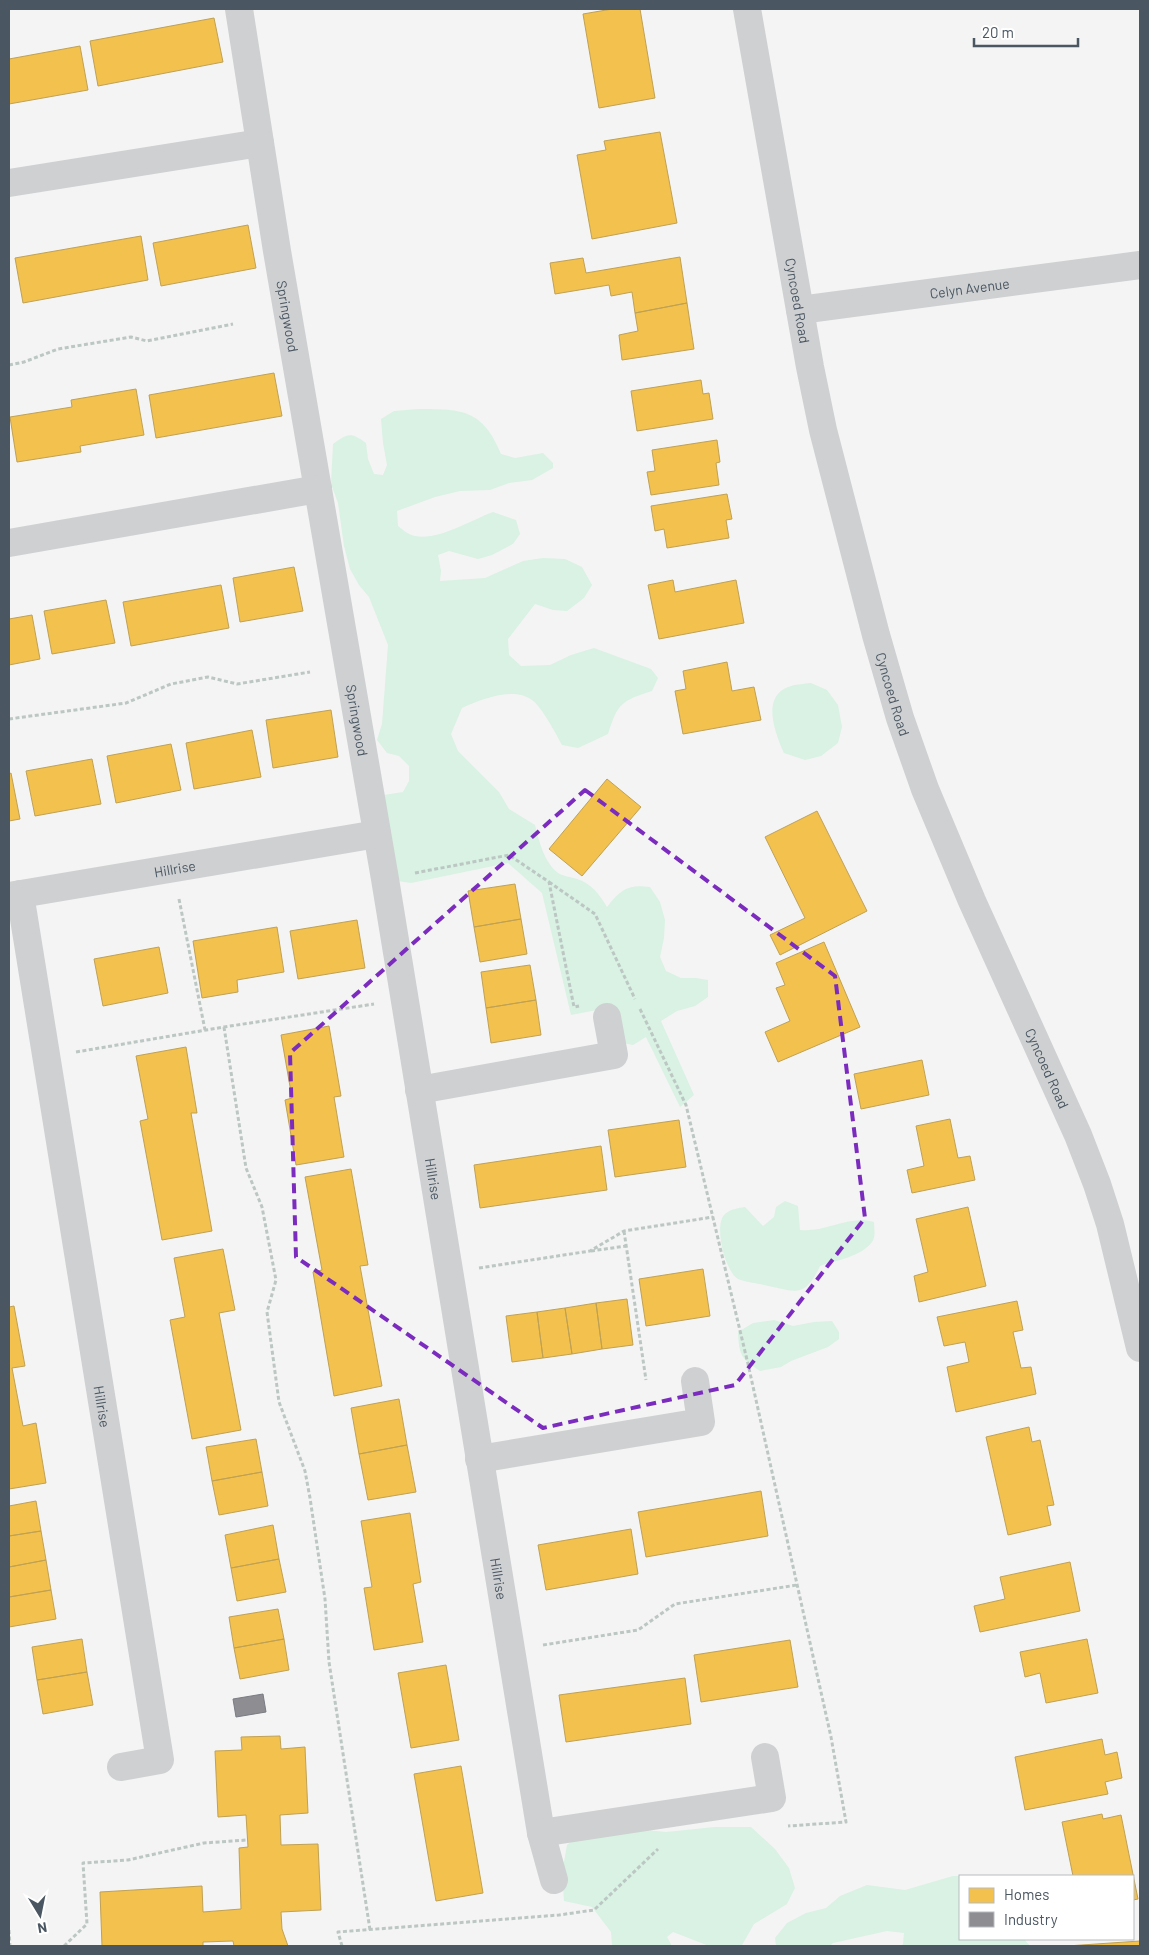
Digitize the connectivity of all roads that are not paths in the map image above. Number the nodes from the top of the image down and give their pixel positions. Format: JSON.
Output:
{"nodes":[{"id":1,"x":239,"y":9,"type":"edge"},
{"id":2,"x":747,"y":9,"type":"edge"},
{"id":3,"x":260,"y":143,"type":"junction"},
{"id":4,"x":9,"y":182,"type":"edge"},
{"id":5,"x":1140,"y":265,"type":"edge"},
{"id":6,"x":800,"y":310,"type":"junction"},
{"id":7,"x":318,"y":489,"type":"junction"},
{"id":8,"x":9,"y":543,"type":"edge"},
{"id":9,"x":377,"y":834,"type":"junction"},
{"id":10,"x":14,"y":895,"type":"edge"},
{"id":11,"x":596,"y":1011,"type":"road end"},
{"id":12,"x":419,"y":1090,"type":"junction"},
{"id":13,"x":1140,"y":1348,"type":"edge"},
{"id":14,"x":695,"y":1381,"type":"dead end"},
{"id":15,"x":480,"y":1458,"type":"junction"},
{"id":16,"x":765,"y":1757,"type":"dead end"},
{"id":17,"x":121,"y":1767,"type":"dead end"},
{"id":18,"x":542,"y":1833,"type":"junction"},
{"id":19,"x":554,"y":1880,"type":"dead end"}],
"edges":[{"from":1,"to":3,"type":"street","name":"Springwood"},
{"from":2,"to":6,"type":"street","name":"Cyncoed Road"},
{"from":3,"to":4,"type":"street"},
{"from":3,"to":7,"type":"street","name":"Springwood"},
{"from":5,"to":6,"type":"street","name":"Celyn Avenue"},
{"from":6,"to":13,"type":"street","name":"Cyncoed Road"},
{"from":7,"to":8,"type":"street"},
{"from":7,"to":9,"type":"street","name":"Springwood"},
{"from":9,"to":10,"type":"street","name":"Hillrise"},
{"from":9,"to":12,"type":"street","name":"Hillrise"},
{"from":10,"to":17,"type":"street","name":"Hillrise"},
{"from":11,"to":12,"type":"street"},
{"from":12,"to":15,"type":"street","name":"Hillrise"},
{"from":14,"to":15,"type":"street"},
{"from":15,"to":18,"type":"street","name":"Hillrise"},
{"from":16,"to":18,"type":"street"},
{"from":18,"to":19,"type":"street","name":"Hillrise"}]}
